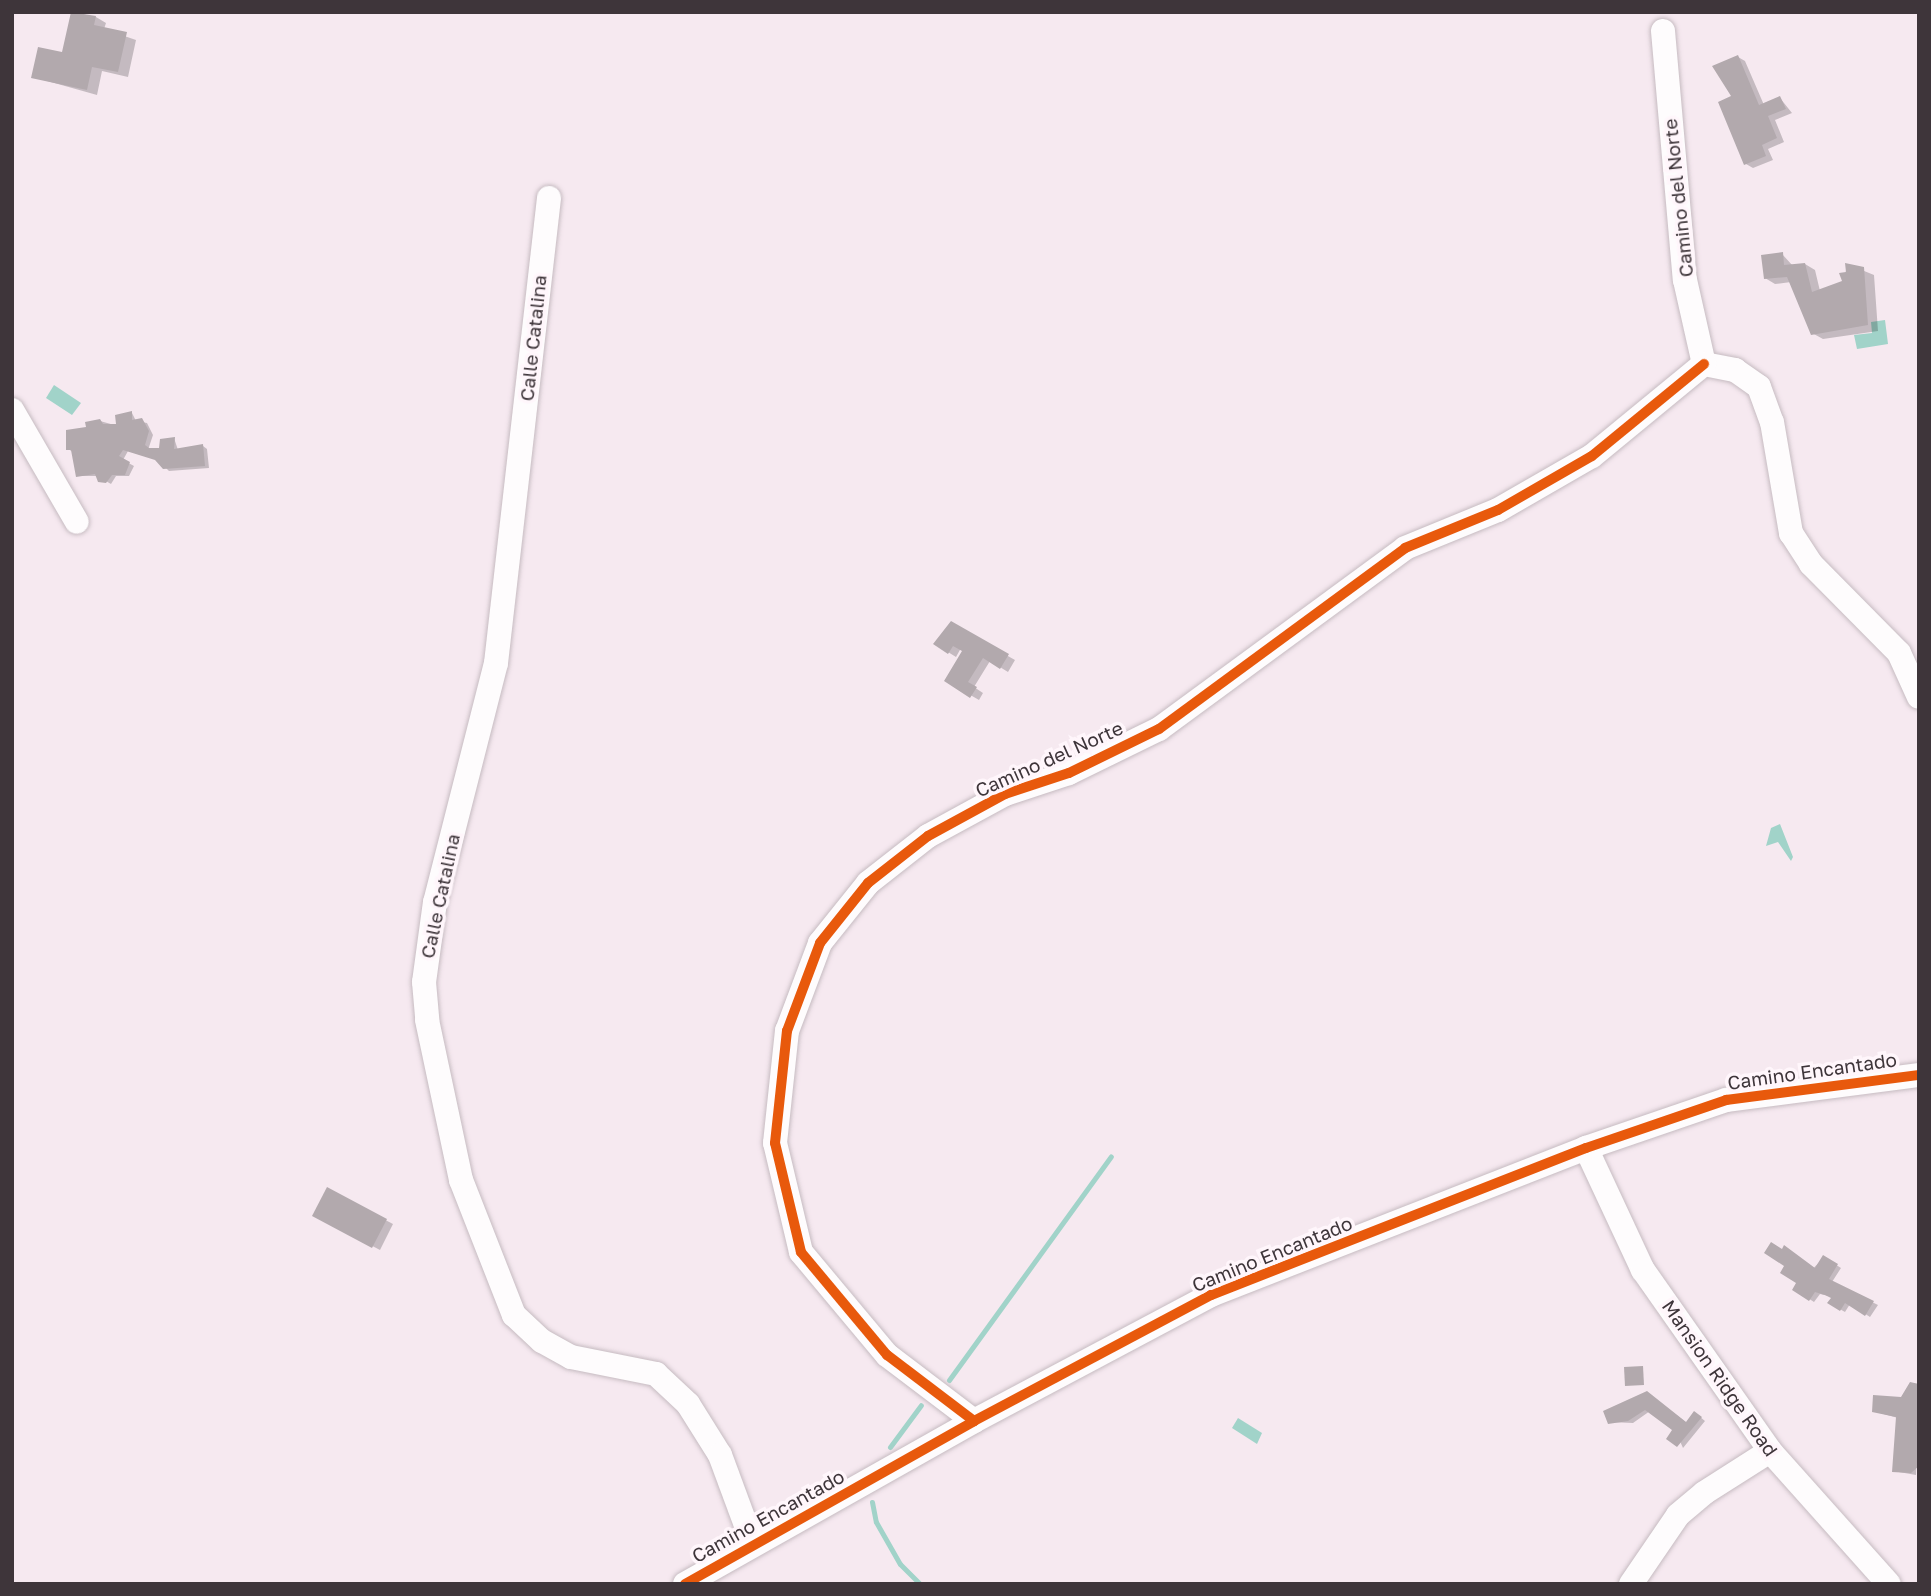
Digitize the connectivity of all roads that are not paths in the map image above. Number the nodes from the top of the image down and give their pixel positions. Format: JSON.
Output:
{"nodes":[{"id":1,"x":1663,"y":32,"type":"dead end"},
{"id":2,"x":549,"y":198,"type":"dead end"},
{"id":3,"x":1704,"y":364,"type":"junction"},
{"id":4,"x":12,"y":410,"type":"edge"},
{"id":5,"x":77,"y":522,"type":"dead end"},
{"id":6,"x":1919,"y":697,"type":"edge"},
{"id":7,"x":1919,"y":1075,"type":"edge"},
{"id":8,"x":1586,"y":1148,"type":"junction"},
{"id":9,"x":974,"y":1421,"type":"junction"},
{"id":10,"x":1770,"y":1451,"type":"junction"},
{"id":11,"x":753,"y":1544,"type":"junction"},
{"id":12,"x":685,"y":1584,"type":"edge"},
{"id":13,"x":1631,"y":1584,"type":"edge"},
{"id":14,"x":1889,"y":1584,"type":"edge"}],
"edges":[{"from":1,"to":3,"type":"street","name":"Camino del Norte"},
{"from":2,"to":11,"type":"street","name":"Calle Catalina"},
{"from":3,"to":6,"type":"street"},
{"from":3,"to":9,"type":"street","name":"Camino del Norte"},
{"from":4,"to":5,"type":"street"},
{"from":7,"to":8,"type":"street","name":"Camino Encantado"},
{"from":8,"to":9,"type":"street","name":"Camino Encantado"},
{"from":8,"to":10,"type":"street","name":"Mansion Ridge Road"},
{"from":9,"to":11,"type":"street","name":"Camino Encantado"},
{"from":10,"to":13,"type":"street"},
{"from":10,"to":14,"type":"street","name":"Mansion Ridge Road"},
{"from":11,"to":12,"type":"street","name":"Camino Encantado"}]}
